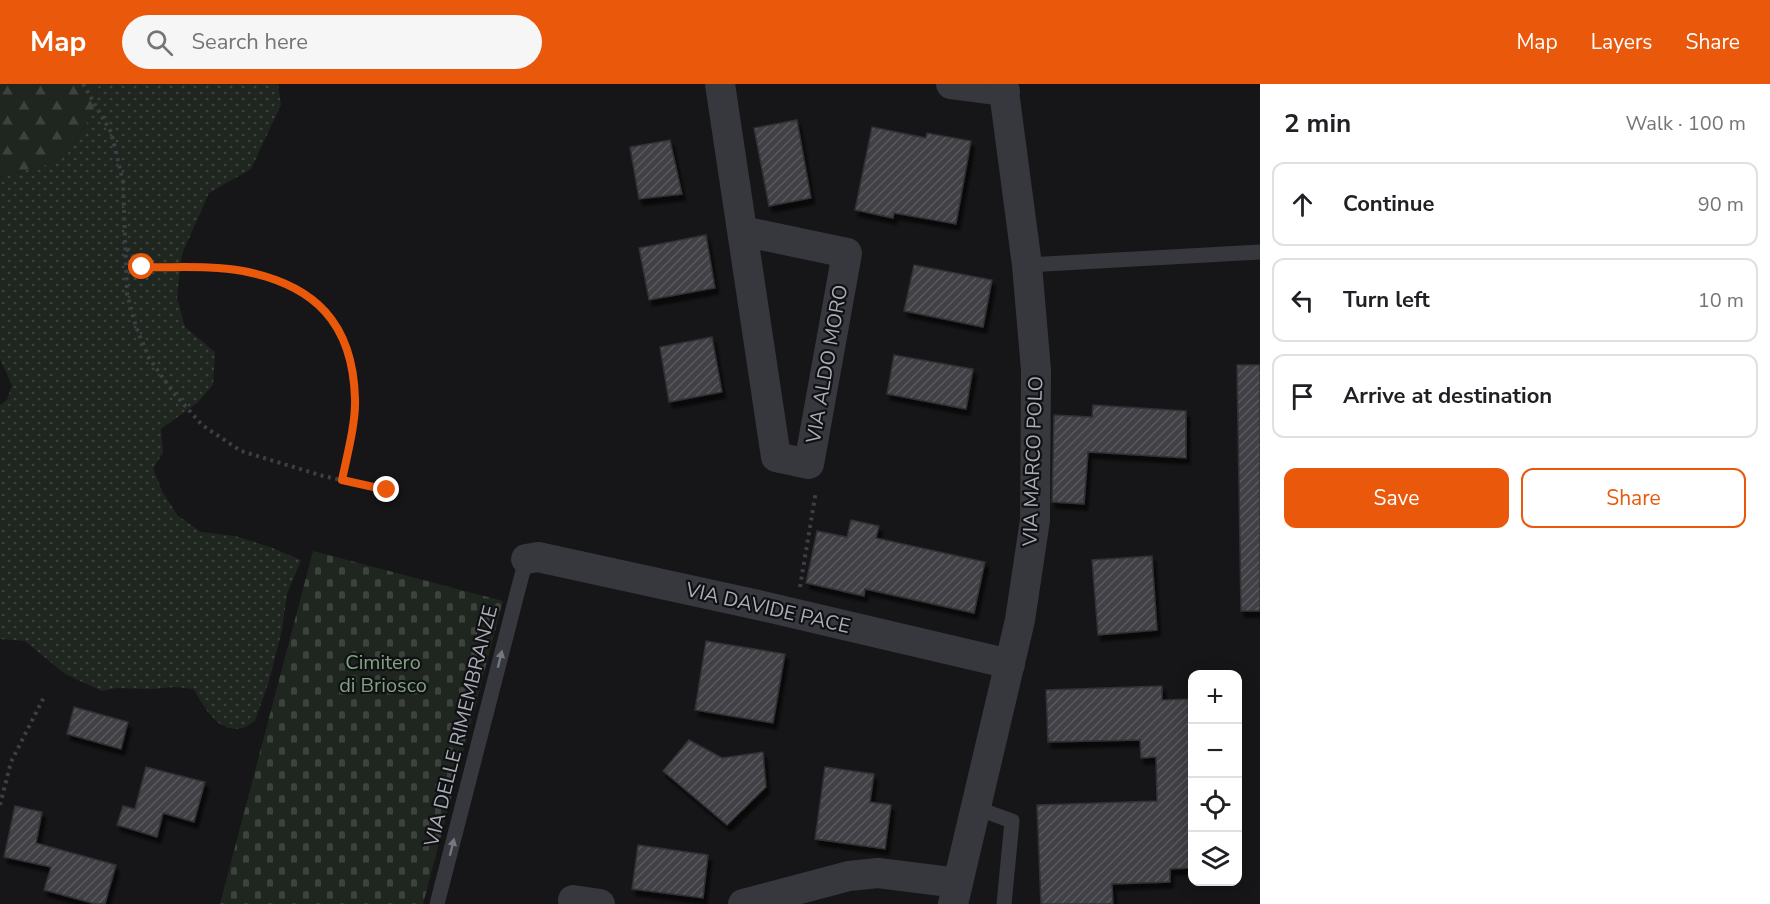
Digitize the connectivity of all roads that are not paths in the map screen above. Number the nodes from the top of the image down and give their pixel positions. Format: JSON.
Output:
{"nodes":[{"id":1,"x":720,"y":84,"type":"edge"},
{"id":2,"x":951,"y":84,"type":"edge"},
{"id":3,"x":1004,"y":87,"type":"edge"},
{"id":4,"x":742,"y":231,"type":"junction"},
{"id":5,"x":1260,"y":252,"type":"edge"},
{"id":6,"x":1027,"y":266,"type":"junction"},
{"id":7,"x":526,"y":559,"type":"joint"},
{"id":8,"x":1010,"y":664,"type":"junction"},
{"id":9,"x":976,"y":808,"type":"junction"},
{"id":10,"x":955,"y":894,"type":"edge"},
{"id":11,"x":437,"y":904,"type":"edge"},
{"id":12,"x":743,"y":904,"type":"edge"},
{"id":13,"x":1004,"y":904,"type":"edge"}],
"edges":[{"from":1,"to":4,"type":"street","name":"VIA ALDO MORO"},
{"from":2,"to":3,"type":"street"},
{"from":3,"to":6,"type":"street","name":"VIA MARCO POLO"},
{"from":4,"to":4,"type":"street","name":"VIA ALDO MORO"},
{"from":5,"to":6,"type":"lane"},
{"from":6,"to":8,"type":"street","name":"VIA MARCO POLO"},
{"from":7,"to":8,"type":"street","name":"VIA DAVIDE PACE"},
{"from":11,"to":7,"type":"lane","name":"VIA DELLE RIMEMBRANZE","one_way":true},
{"from":8,"to":9,"type":"street","name":"VIA MARCO POLO"},
{"from":9,"to":10,"type":"street","name":"VIA MARCO POLO"},
{"from":9,"to":13,"type":"lane"},
{"from":10,"to":12,"type":"street"}]}
